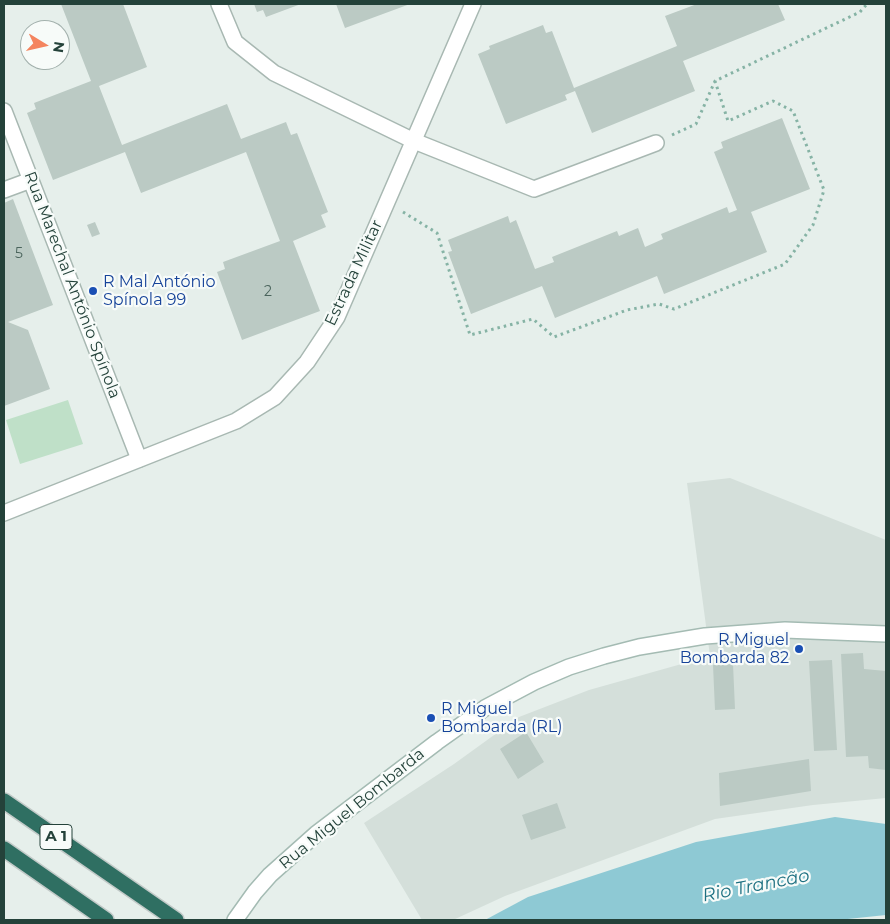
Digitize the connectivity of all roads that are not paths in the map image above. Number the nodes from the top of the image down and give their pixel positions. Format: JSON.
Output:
{"nodes":[{"id":1,"x":218,"y":4,"type":"edge"},
{"id":2,"x":473,"y":4,"type":"edge"},
{"id":3,"x":4,"y":111,"type":"edge"},
{"id":4,"x":414,"y":141,"type":"junction"},
{"id":5,"x":656,"y":143,"type":"road end"},
{"id":6,"x":31,"y":180,"type":"junction"},
{"id":7,"x":4,"y":190,"type":"edge"},
{"id":8,"x":139,"y":459,"type":"junction"},
{"id":9,"x":4,"y":513,"type":"edge"},
{"id":10,"x":886,"y":634,"type":"edge"},
{"id":11,"x":4,"y":801,"type":"edge"},
{"id":12,"x":4,"y":849,"type":"edge"},
{"id":13,"x":106,"y":920,"type":"edge"},
{"id":14,"x":176,"y":920,"type":"edge"},
{"id":15,"x":235,"y":920,"type":"edge"}],
"edges":[{"from":1,"to":4,"type":"street"},
{"from":2,"to":4,"type":"street","name":"Estrada Militar"},
{"from":3,"to":6,"type":"street","name":"Rua Marechal António Spínola"},
{"from":4,"to":5,"type":"street"},
{"from":4,"to":8,"type":"street","name":"Estrada Militar"},
{"from":6,"to":7,"type":"street"},
{"from":6,"to":8,"type":"street","name":"Rua Marechal António Spínola"},
{"from":8,"to":9,"type":"street","name":"Estrada Militar"},
{"from":10,"to":15,"type":"street","name":"Rua Miguel Bombarda"},
{"from":11,"to":14,"type":"highway","number":"A 1"},
{"from":12,"to":13,"type":"highway","number":"A 1"}]}
